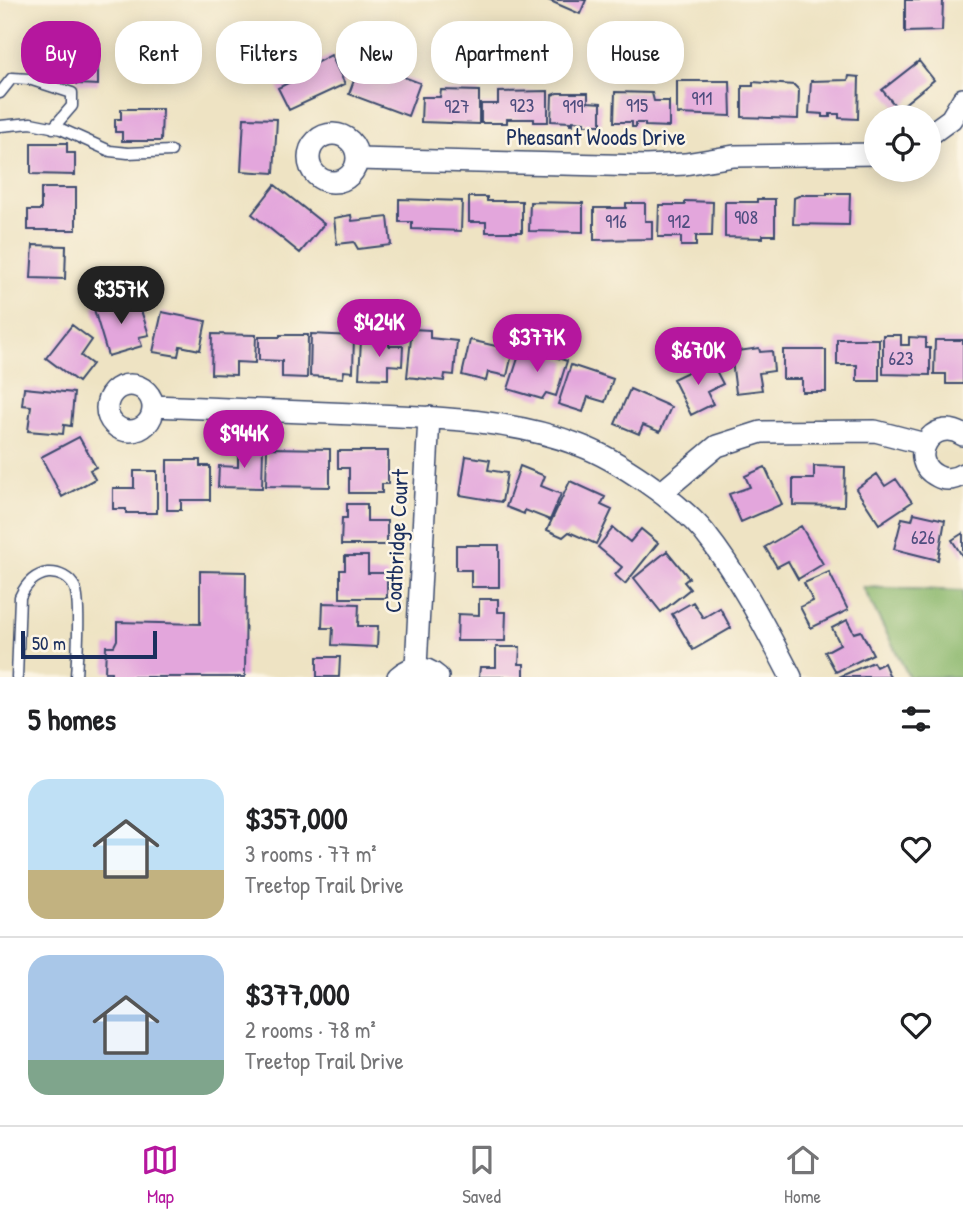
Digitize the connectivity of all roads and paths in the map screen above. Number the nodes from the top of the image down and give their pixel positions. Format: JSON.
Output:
{"nodes":[{"id":1,"x":0,"y":93,"type":"edge"},
{"id":2,"x":963,"y":99,"type":"edge"},
{"id":3,"x":0,"y":126,"type":"edge"},
{"id":4,"x":941,"y":127,"type":"edge"},
{"id":5,"x":53,"y":128,"type":"junction"},
{"id":6,"x":171,"y":151,"type":"dead end"},
{"id":7,"x":864,"y":154,"type":"edge"},
{"id":8,"x":357,"y":159,"type":"dead end"},
{"id":9,"x":153,"y":406,"type":"dead end"},
{"id":10,"x":429,"y":417,"type":"junction"},
{"id":11,"x":963,"y":435,"type":"edge"},
{"id":12,"x":925,"y":444,"type":"junction"},
{"id":13,"x":963,"y":474,"type":"edge"},
{"id":14,"x":661,"y":494,"type":"junction"},
{"id":15,"x":407,"y":672,"type":"edge"},
{"id":16,"x":17,"y":677,"type":"edge"},
{"id":17,"x":76,"y":677,"type":"edge"},
{"id":18,"x":438,"y":677,"type":"edge"},
{"id":19,"x":791,"y":677,"type":"edge"}],
"edges":[{"from":1,"to":5,"type":"lane"},
{"from":2,"to":4,"type":"street"},
{"from":3,"to":5,"type":"lane"},
{"from":5,"to":6,"type":"lane"},
{"from":7,"to":8,"type":"street","name":"Pheasant Woods Drive"},
{"from":9,"to":10,"type":"street"},
{"from":10,"to":14,"type":"street"},
{"from":10,"to":15,"type":"street","name":"Coatbridge Court"},
{"from":11,"to":12,"type":"street"},
{"from":12,"to":13,"type":"street"},
{"from":12,"to":14,"type":"street"},
{"from":14,"to":19,"type":"street"},
{"from":15,"to":18,"type":"street","name":"Coatbridge Court"},
{"from":16,"to":17,"type":"lane"}]}
